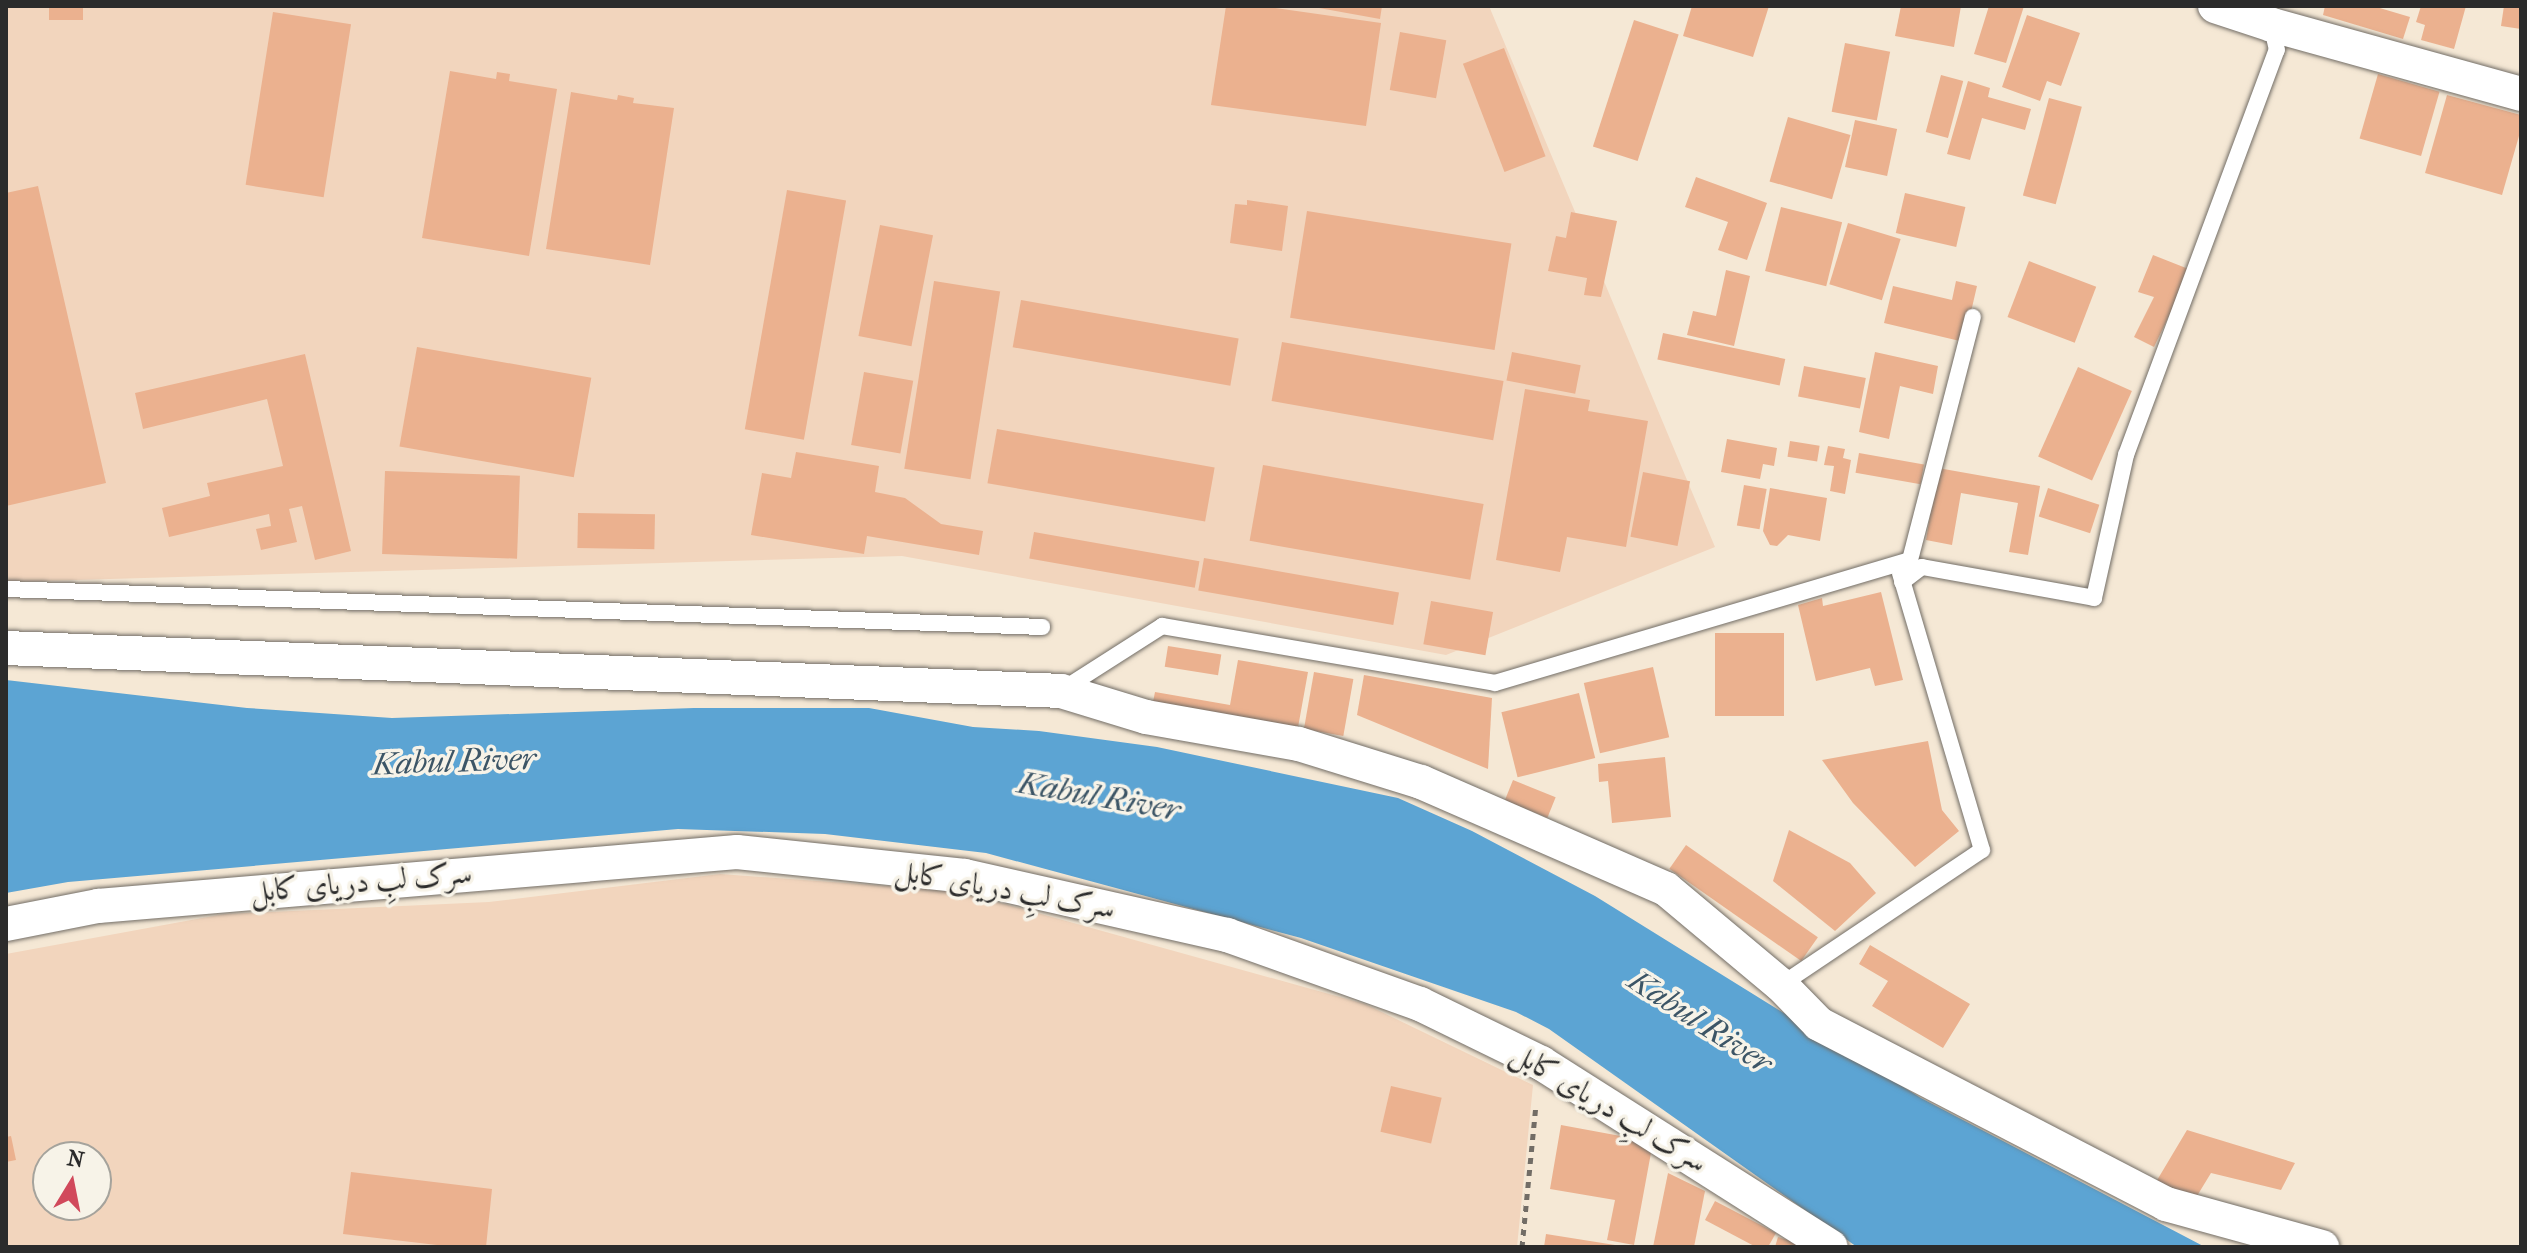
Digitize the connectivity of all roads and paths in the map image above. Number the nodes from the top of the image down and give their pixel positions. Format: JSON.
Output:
{"nodes":[{"id":1,"x":2215,"y":6,"type":"edge"},
{"id":2,"x":2270,"y":16,"type":"edge"},
{"id":3,"x":2521,"y":94,"type":"edge"},
{"id":4,"x":1973,"y":317,"type":"dead end"},
{"id":5,"x":1897,"y":563,"type":"junction"},
{"id":6,"x":1902,"y":582,"type":"junction"},
{"id":7,"x":6,"y":589,"type":"edge"},
{"id":8,"x":1042,"y":627,"type":"dead end"},
{"id":9,"x":6,"y":648,"type":"edge"},
{"id":10,"x":1061,"y":691,"type":"junction"},
{"id":11,"x":6,"y":924,"type":"edge"},
{"id":12,"x":1781,"y":985,"type":"junction"},
{"id":13,"x":1541,"y":1063,"type":"junction"},
{"id":14,"x":1522,"y":1247,"type":"edge"},
{"id":15,"x":1831,"y":1247,"type":"edge"},
{"id":16,"x":2322,"y":1247,"type":"edge"}],
"edges":[{"from":1,"to":2,"type":"street"},
{"from":2,"to":3,"type":"street"},
{"from":2,"to":6,"type":"lane"},
{"from":4,"to":5,"type":"lane"},
{"from":5,"to":6,"type":"lane"},
{"from":5,"to":10,"type":"lane"},
{"from":6,"to":12,"type":"lane"},
{"from":7,"to":8,"type":"lane"},
{"from":9,"to":10,"type":"street"},
{"from":10,"to":12,"type":"street"},
{"from":11,"to":13,"type":"street","name":"سرک لبِ دریای کابل"},
{"from":12,"to":16,"type":"street"},
{"from":13,"to":14,"type":"path"},
{"from":13,"to":15,"type":"street","name":"سرک لبِ دریای کابل"}]}
